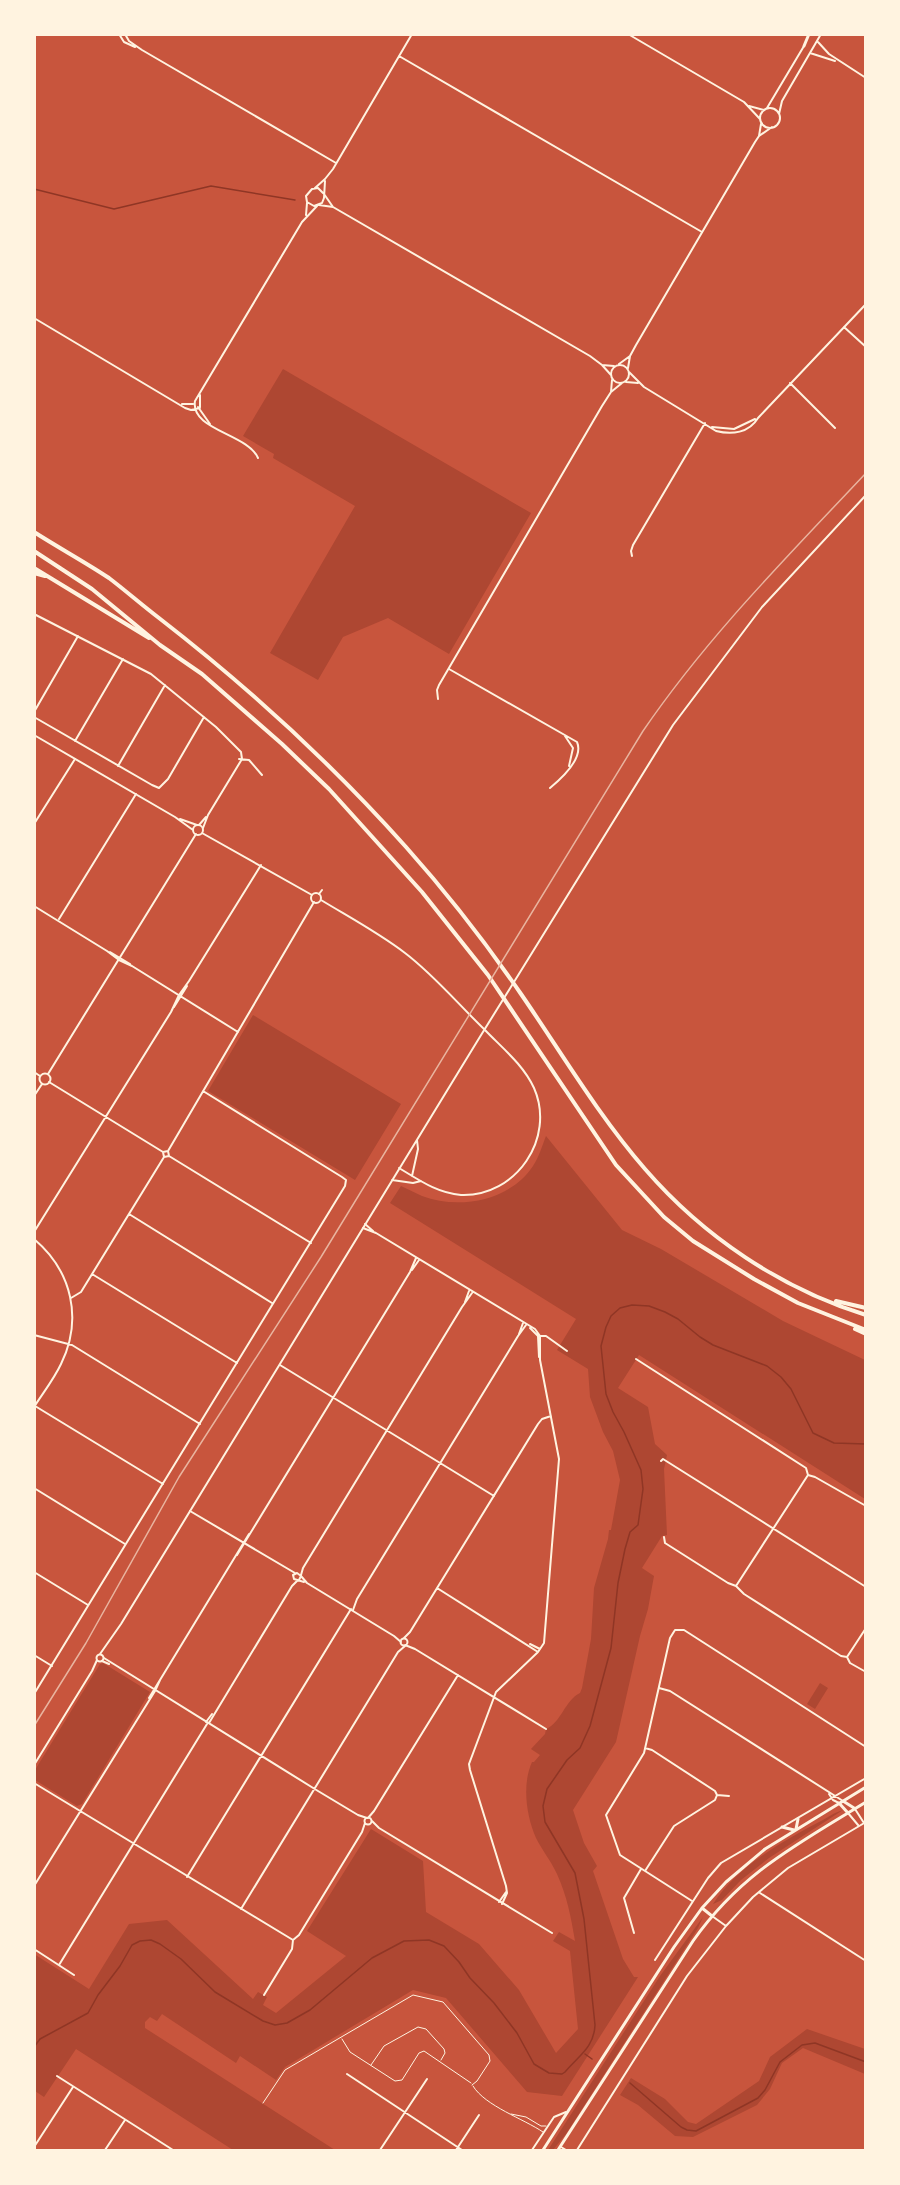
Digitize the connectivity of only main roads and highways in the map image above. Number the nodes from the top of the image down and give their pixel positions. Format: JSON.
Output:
{"nodes":[{"id":1,"x":809,"y":34,"type":"edge"},
{"id":2,"x":804,"y":46,"type":"road end"},
{"id":3,"x":34,"y":532,"type":"edge"},
{"id":4,"x":34,"y":551,"type":"edge"},
{"id":5,"x":34,"y":568,"type":"edge"},
{"id":6,"x":34,"y":573,"type":"edge"},
{"id":7,"x":49,"y":576,"type":"junction"},
{"id":8,"x":160,"y":645,"type":"junction"},
{"id":9,"x":812,"y":1294,"type":"junction"},
{"id":10,"x":866,"y":1308,"type":"edge"},
{"id":11,"x":866,"y":1315,"type":"edge"},
{"id":12,"x":866,"y":1332,"type":"edge"},
{"id":13,"x":866,"y":1787,"type":"edge"},
{"id":14,"x":843,"y":1801,"type":"junction"},
{"id":15,"x":866,"y":1802,"type":"edge"},
{"id":16,"x":839,"y":1803,"type":"junction"},
{"id":17,"x":855,"y":1809,"type":"junction"},
{"id":18,"x":848,"y":1813,"type":"junction"},
{"id":19,"x":798,"y":1819,"type":"road end"},
{"id":20,"x":782,"y":1827,"type":"road end"},
{"id":21,"x":795,"y":1830,"type":"junction"},
{"id":22,"x":702,"y":1908,"type":"junction"},
{"id":23,"x":712,"y":1916,"type":"junction"},
{"id":24,"x":560,"y":2149,"type":"edge"},
{"id":25,"x":543,"y":2151,"type":"edge"}],
"edges":[{"from":1,"to":2,"type":"main road"},
{"from":3,"to":9,"type":"highway"},
{"from":4,"to":8,"type":"highway"},
{"from":5,"to":7,"type":"highway"},
{"from":6,"to":7,"type":"highway"},
{"from":7,"to":8,"type":"highway"},
{"from":8,"to":12,"type":"highway"},
{"from":9,"to":10,"type":"highway"},
{"from":9,"to":11,"type":"highway"},
{"from":13,"to":14,"type":"main road"},
{"from":14,"to":16,"type":"main road"},
{"from":14,"to":17,"type":"main road"},
{"from":15,"to":17,"type":"main road"},
{"from":16,"to":18,"type":"main road"},
{"from":16,"to":21,"type":"main road"},
{"from":17,"to":18,"type":"main road"},
{"from":18,"to":23,"type":"main road"},
{"from":19,"to":21,"type":"main road"},
{"from":20,"to":21,"type":"main road"},
{"from":21,"to":22,"type":"main road"},
{"from":22,"to":23,"type":"main road"},
{"from":22,"to":25,"type":"main road"},
{"from":23,"to":24,"type":"main road"}]}
